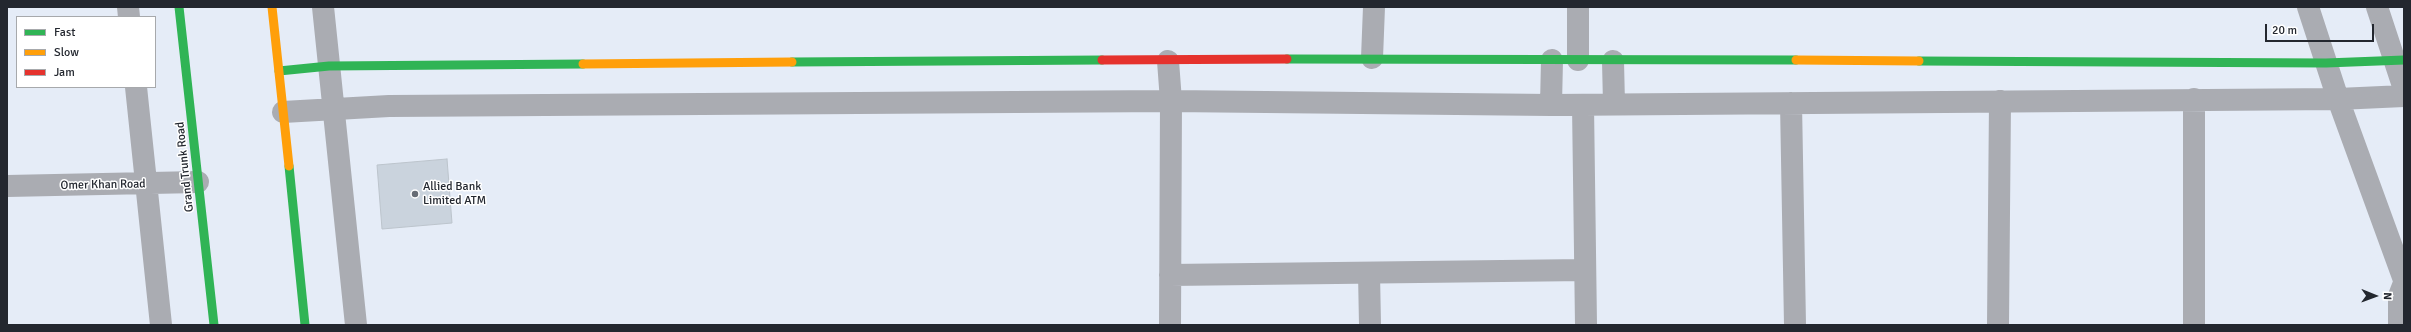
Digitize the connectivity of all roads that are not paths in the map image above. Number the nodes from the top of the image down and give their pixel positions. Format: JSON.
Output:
{"nodes":[{"id":1,"x":179,"y":7,"type":"edge"},
{"id":2,"x":272,"y":7,"type":"edge"},
{"id":3,"x":323,"y":7,"type":"edge"},
{"id":4,"x":1374,"y":7,"type":"edge"},
{"id":5,"x":1578,"y":7,"type":"edge"},
{"id":6,"x":2308,"y":7,"type":"edge"},
{"id":7,"x":2377,"y":7,"type":"edge"},
{"id":8,"x":1372,"y":58,"type":"junction"},
{"id":9,"x":1552,"y":60,"type":"junction"},
{"id":10,"x":1578,"y":60,"type":"junction"},
{"id":11,"x":1168,"y":61,"type":"junction"},
{"id":12,"x":1613,"y":61,"type":"junction"},
{"id":13,"x":2400,"y":61,"type":"edge"},
{"id":14,"x":2326,"y":63,"type":"junction"},
{"id":15,"x":329,"y":66,"type":"junction"},
{"id":16,"x":279,"y":71,"type":"junction"},
{"id":17,"x":136,"y":88,"type":"edge"},
{"id":18,"x":2404,"y":89,"type":"edge"},
{"id":19,"x":2404,"y":96,"type":"edge"},
{"id":20,"x":2194,"y":99,"type":"junction"},
{"id":21,"x":2338,"y":99,"type":"junction"},
{"id":22,"x":1171,"y":101,"type":"junction"},
{"id":23,"x":2000,"y":101,"type":"junction"},
{"id":24,"x":1791,"y":103,"type":"junction"},
{"id":25,"x":1614,"y":104,"type":"junction"},
{"id":26,"x":1551,"y":105,"type":"junction"},
{"id":27,"x":1583,"y":105,"type":"junction"},
{"id":28,"x":332,"y":109,"type":"junction"},
{"id":29,"x":283,"y":112,"type":"junction"},
{"id":30,"x":198,"y":182,"type":"junction"},
{"id":31,"x":146,"y":184,"type":"junction"},
{"id":32,"x":7,"y":186,"type":"edge"},
{"id":33,"x":1585,"y":270,"type":"junction"},
{"id":34,"x":1369,"y":274,"type":"junction"},
{"id":35,"x":1170,"y":275,"type":"junction"},
{"id":36,"x":2404,"y":280,"type":"edge"},
{"id":37,"x":2404,"y":284,"type":"edge"},
{"id":38,"x":161,"y":325,"type":"edge"},
{"id":39,"x":214,"y":325,"type":"edge"},
{"id":40,"x":305,"y":325,"type":"edge"},
{"id":41,"x":356,"y":325,"type":"edge"},
{"id":42,"x":1170,"y":325,"type":"edge"},
{"id":43,"x":1370,"y":325,"type":"edge"},
{"id":44,"x":1586,"y":325,"type":"edge"},
{"id":45,"x":1795,"y":325,"type":"edge"},
{"id":46,"x":1998,"y":325,"type":"edge"},
{"id":47,"x":2194,"y":325,"type":"edge"},
{"id":48,"x":2399,"y":325,"type":"edge"}],
"edges":[{"from":1,"to":30,"type":"main road","name":"Grand Trunk Road"},
{"from":2,"to":16,"type":"main road"},
{"from":3,"to":15,"type":"street"},
{"from":4,"to":8,"type":"street"},
{"from":5,"to":10,"type":"street"},
{"from":6,"to":14,"type":"street"},
{"from":7,"to":13,"type":"street"},
{"from":8,"to":9,"type":"main road"},
{"from":8,"to":11,"type":"main road"},
{"from":9,"to":10,"type":"main road"},
{"from":9,"to":26,"type":"street"},
{"from":10,"to":12,"type":"main road"},
{"from":11,"to":15,"type":"main road"},
{"from":11,"to":22,"type":"street"},
{"from":12,"to":14,"type":"main road"},
{"from":12,"to":25,"type":"street"},
{"from":13,"to":14,"type":"main road"},
{"from":13,"to":18,"type":"street"},
{"from":14,"to":21,"type":"street"},
{"from":15,"to":16,"type":"main road"},
{"from":15,"to":28,"type":"street"},
{"from":16,"to":29,"type":"main road"},
{"from":17,"to":31,"type":"street"},
{"from":19,"to":21,"type":"street"},
{"from":20,"to":21,"type":"street"},
{"from":20,"to":23,"type":"street"},
{"from":20,"to":47,"type":"street"},
{"from":21,"to":36,"type":"street"},
{"from":22,"to":26,"type":"street"},
{"from":22,"to":28,"type":"street"},
{"from":22,"to":35,"type":"street"},
{"from":23,"to":24,"type":"street"},
{"from":23,"to":46,"type":"street"},
{"from":24,"to":25,"type":"street"},
{"from":24,"to":45,"type":"street"},
{"from":25,"to":27,"type":"street"},
{"from":26,"to":27,"type":"street"},
{"from":27,"to":33,"type":"street"},
{"from":28,"to":29,"type":"street"},
{"from":28,"to":41,"type":"street"},
{"from":29,"to":40,"type":"main road"},
{"from":30,"to":31,"type":"street","name":"Omer Khan Road"},
{"from":30,"to":39,"type":"main road","name":"Grand Trunk Road"},
{"from":31,"to":32,"type":"street","name":"Omer Khan Road"},
{"from":31,"to":38,"type":"street"},
{"from":33,"to":34,"type":"street"},
{"from":33,"to":44,"type":"street"},
{"from":34,"to":35,"type":"street"},
{"from":34,"to":43,"type":"street"},
{"from":35,"to":42,"type":"street"},
{"from":37,"to":48,"type":"street"}]}
